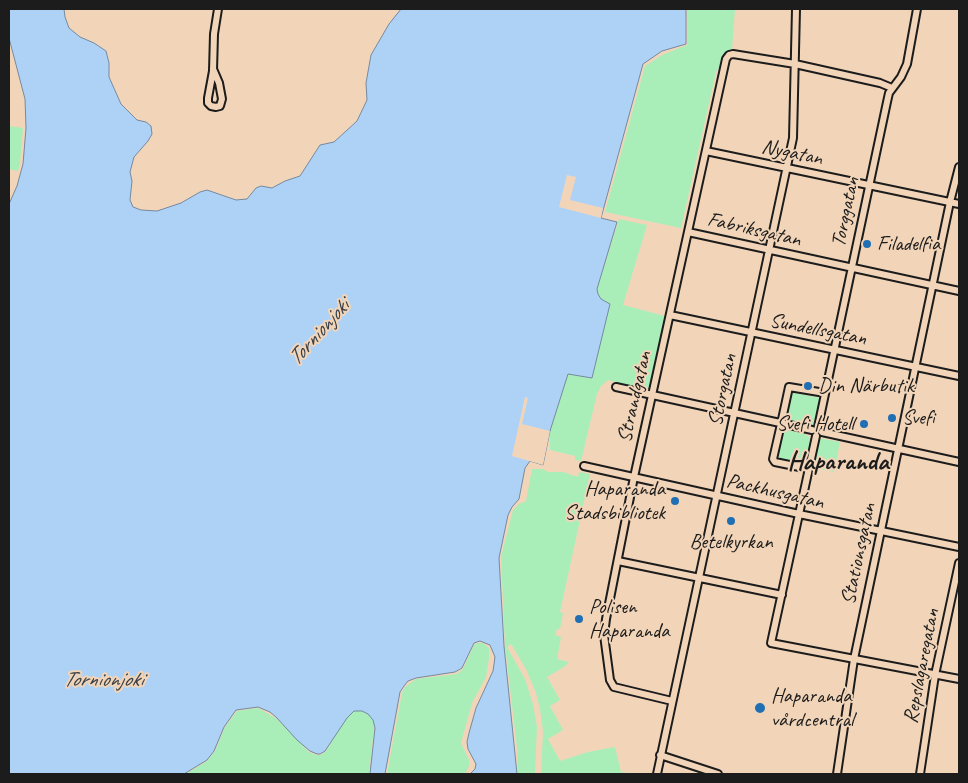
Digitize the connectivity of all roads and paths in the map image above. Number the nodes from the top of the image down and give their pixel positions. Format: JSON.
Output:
{"nodes":[{"id":1,"x":218,"y":9,"type":"edge"},
{"id":2,"x":796,"y":9,"type":"edge"},
{"id":3,"x":917,"y":9,"type":"edge"},
{"id":4,"x":795,"y":64,"type":"junction"},
{"id":5,"x":213,"y":69,"type":"junction"},
{"id":6,"x":892,"y":88,"type":"junction"},
{"id":7,"x":706,"y":151,"type":"junction"},
{"id":8,"x":959,"y":167,"type":"edge"},
{"id":9,"x":787,"y":169,"type":"junction"},
{"id":10,"x":868,"y":185,"type":"junction"},
{"id":11,"x":950,"y":202,"type":"junction"},
{"id":12,"x":959,"y":204,"type":"edge"},
{"id":13,"x":688,"y":232,"type":"junction"},
{"id":14,"x":769,"y":250,"type":"junction"},
{"id":15,"x":850,"y":269,"type":"junction"},
{"id":16,"x":932,"y":285,"type":"junction"},
{"id":17,"x":959,"y":291,"type":"edge"},
{"id":18,"x":670,"y":315,"type":"junction"},
{"id":19,"x":752,"y":333,"type":"junction"},
{"id":20,"x":834,"y":350,"type":"junction"},
{"id":21,"x":916,"y":366,"type":"junction"},
{"id":22,"x":959,"y":376,"type":"edge"},
{"id":23,"x":616,"y":387,"type":"dead end"},
{"id":24,"x":825,"y":393,"type":"junction"},
{"id":25,"x":652,"y":396,"type":"junction"},
{"id":26,"x":734,"y":414,"type":"junction"},
{"id":27,"x":781,"y":424,"type":"junction"},
{"id":28,"x":817,"y":432,"type":"junction"},
{"id":29,"x":898,"y":449,"type":"junction"},
{"id":30,"x":959,"y":462,"type":"edge"},
{"id":31,"x":584,"y":466,"type":"dead end"},
{"id":32,"x":809,"y":469,"type":"junction"},
{"id":33,"x":634,"y":477,"type":"junction"},
{"id":34,"x":717,"y":495,"type":"junction"},
{"id":35,"x":799,"y":514,"type":"junction"},
{"id":36,"x":880,"y":531,"type":"junction"},
{"id":37,"x":959,"y":547,"type":"edge"},
{"id":38,"x":618,"y":561,"type":"junction"},
{"id":39,"x":959,"y":563,"type":"edge"},
{"id":40,"x":700,"y":578,"type":"junction"},
{"id":41,"x":782,"y":595,"type":"junction"},
{"id":42,"x":854,"y":659,"type":"junction"},
{"id":43,"x":935,"y":675,"type":"junction"},
{"id":44,"x":959,"y":679,"type":"edge"},
{"id":45,"x":672,"y":701,"type":"junction"},
{"id":46,"x":660,"y":755,"type":"junction"},
{"id":47,"x":657,"y":774,"type":"edge"},
{"id":48,"x":718,"y":774,"type":"edge"},
{"id":49,"x":838,"y":774,"type":"edge"},
{"id":50,"x":920,"y":774,"type":"edge"}],
"edges":[{"from":1,"to":5,"type":"street"},
{"from":2,"to":4,"type":"street","name":"Storgatan"},
{"from":3,"to":6,"type":"street","name":"Torggatan"},
{"from":4,"to":6,"type":"street"},
{"from":4,"to":7,"type":"street","name":"Strandgatan"},
{"from":4,"to":9,"type":"street","name":"Storgatan"},
{"from":5,"to":5,"type":"street"},
{"from":6,"to":10,"type":"street","name":"Torggatan"},
{"from":7,"to":9,"type":"street","name":"Nygatan"},
{"from":7,"to":13,"type":"street","name":"Strandgatan"},
{"from":8,"to":11,"type":"street","name":"Stationsgatan"},
{"from":9,"to":10,"type":"street","name":"Nygatan"},
{"from":9,"to":14,"type":"street","name":"Storgatan"},
{"from":10,"to":11,"type":"street","name":"Nygatan"},
{"from":10,"to":15,"type":"street","name":"Torggatan"},
{"from":11,"to":12,"type":"street","name":"Nygatan"},
{"from":11,"to":16,"type":"street","name":"Stationsgatan"},
{"from":13,"to":14,"type":"street","name":"Fabriksgatan"},
{"from":13,"to":18,"type":"street","name":"Strandgatan"},
{"from":14,"to":15,"type":"street","name":"Fabriksgatan"},
{"from":14,"to":19,"type":"street","name":"Storgatan"},
{"from":15,"to":16,"type":"street","name":"Fabriksgatan"},
{"from":15,"to":20,"type":"street","name":"Torggatan"},
{"from":16,"to":17,"type":"street","name":"Fabriksgatan"},
{"from":16,"to":21,"type":"street","name":"Stationsgatan"},
{"from":18,"to":19,"type":"street","name":"Sundellsgatan"},
{"from":18,"to":25,"type":"street","name":"Strandgatan"},
{"from":19,"to":20,"type":"street","name":"Sundellsgatan"},
{"from":19,"to":26,"type":"street","name":"Storgatan"},
{"from":20,"to":21,"type":"street","name":"Sundellsgatan"},
{"from":20,"to":24,"type":"street","name":"Torggatan"},
{"from":21,"to":22,"type":"street","name":"Sundellsgatan"},
{"from":21,"to":29,"type":"street","name":"Stationsgatan"},
{"from":23,"to":25,"type":"street"},
{"from":24,"to":27,"type":"street"},
{"from":24,"to":28,"type":"street","name":"Torggatan"},
{"from":25,"to":26,"type":"street"},
{"from":25,"to":33,"type":"street","name":"Strandgatan"},
{"from":26,"to":27,"type":"street"},
{"from":26,"to":34,"type":"street","name":"Storgatan"},
{"from":27,"to":28,"type":"street"},
{"from":27,"to":32,"type":"street"},
{"from":28,"to":29,"type":"street"},
{"from":28,"to":32,"type":"street","name":"Torggatan"},
{"from":29,"to":30,"type":"street"},
{"from":29,"to":36,"type":"street","name":"Stationsgatan"},
{"from":31,"to":33,"type":"street","name":"Packhusgatan"},
{"from":32,"to":35,"type":"street","name":"Torggatan"},
{"from":33,"to":34,"type":"street","name":"Packhusgatan"},
{"from":33,"to":38,"type":"street","name":"Strandgatan"},
{"from":34,"to":35,"type":"street","name":"Packhusgatan"},
{"from":34,"to":40,"type":"street","name":"Storgatan"},
{"from":35,"to":36,"type":"street","name":"Packhusgatan"},
{"from":35,"to":41,"type":"street","name":"Torggatan"},
{"from":36,"to":37,"type":"street","name":"Packhusgatan"},
{"from":36,"to":42,"type":"street","name":"Stationsgatan"},
{"from":38,"to":40,"type":"street"},
{"from":38,"to":45,"type":"street","name":"Strandgatan"},
{"from":39,"to":43,"type":"street","name":"Repslagaregatan"},
{"from":40,"to":41,"type":"street"},
{"from":40,"to":45,"type":"street","name":"Storgatan"},
{"from":41,"to":42,"type":"street","name":"Torggatan"},
{"from":42,"to":43,"type":"street"},
{"from":42,"to":49,"type":"street","name":"Stationsgatan"},
{"from":43,"to":44,"type":"street"},
{"from":43,"to":50,"type":"street","name":"Repslagaregatan"},
{"from":45,"to":46,"type":"street","name":"Storgatan"},
{"from":46,"to":47,"type":"street","name":"Storgatan"},
{"from":46,"to":48,"type":"street"}]}
